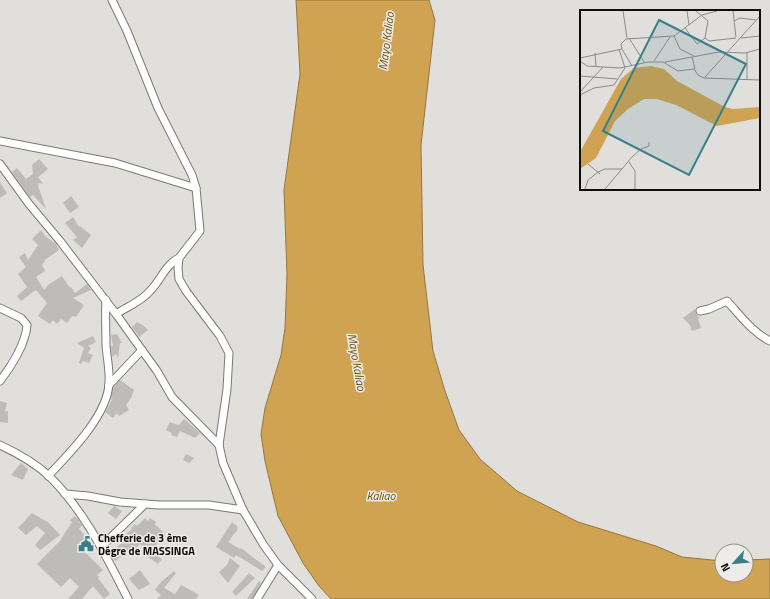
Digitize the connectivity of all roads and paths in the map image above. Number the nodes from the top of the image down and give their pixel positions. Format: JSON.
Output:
{"nodes":[{"id":1,"x":112,"y":0,"type":"edge"},
{"id":2,"x":0,"y":141,"type":"edge"},
{"id":3,"x":0,"y":164,"type":"edge"},
{"id":4,"x":196,"y":188,"type":"junction"},
{"id":5,"x":179,"y":258,"type":"junction"},
{"id":6,"x":106,"y":300,"type":"junction"},
{"id":7,"x":0,"y":308,"type":"edge"},
{"id":8,"x":700,"y":311,"type":"dead end"},
{"id":9,"x":116,"y":314,"type":"junction"},
{"id":10,"x":770,"y":341,"type":"edge"},
{"id":11,"x":142,"y":350,"type":"junction"},
{"id":12,"x":0,"y":381,"type":"edge"},
{"id":13,"x":109,"y":385,"type":"junction"},
{"id":14,"x":0,"y":445,"type":"edge"},
{"id":15,"x":219,"y":445,"type":"junction"},
{"id":16,"x":48,"y":476,"type":"junction"},
{"id":17,"x":65,"y":494,"type":"junction"},
{"id":18,"x":145,"y":504,"type":"junction"},
{"id":19,"x":243,"y":510,"type":"junction"},
{"id":20,"x":101,"y":547,"type":"junction"},
{"id":21,"x":278,"y":565,"type":"junction"},
{"id":22,"x":128,"y":599,"type":"edge"},
{"id":23,"x":257,"y":599,"type":"edge"},
{"id":24,"x":312,"y":599,"type":"edge"}],
"edges":[{"from":1,"to":4,"type":"street"},
{"from":2,"to":4,"type":"street"},
{"from":3,"to":6,"type":"street"},
{"from":4,"to":5,"type":"street"},
{"from":5,"to":9,"type":"street"},
{"from":5,"to":15,"type":"street"},
{"from":6,"to":9,"type":"street"},
{"from":6,"to":13,"type":"street"},
{"from":7,"to":12,"type":"street"},
{"from":8,"to":10,"type":"street"},
{"from":9,"to":11,"type":"street"},
{"from":11,"to":13,"type":"street"},
{"from":11,"to":15,"type":"street"},
{"from":13,"to":16,"type":"street"},
{"from":14,"to":16,"type":"street"},
{"from":15,"to":19,"type":"street"},
{"from":16,"to":17,"type":"street"},
{"from":17,"to":18,"type":"street"},
{"from":17,"to":20,"type":"street"},
{"from":18,"to":19,"type":"street"},
{"from":18,"to":20,"type":"street"},
{"from":19,"to":21,"type":"street"},
{"from":20,"to":22,"type":"street"},
{"from":21,"to":23,"type":"street"},
{"from":21,"to":24,"type":"street"}]}
